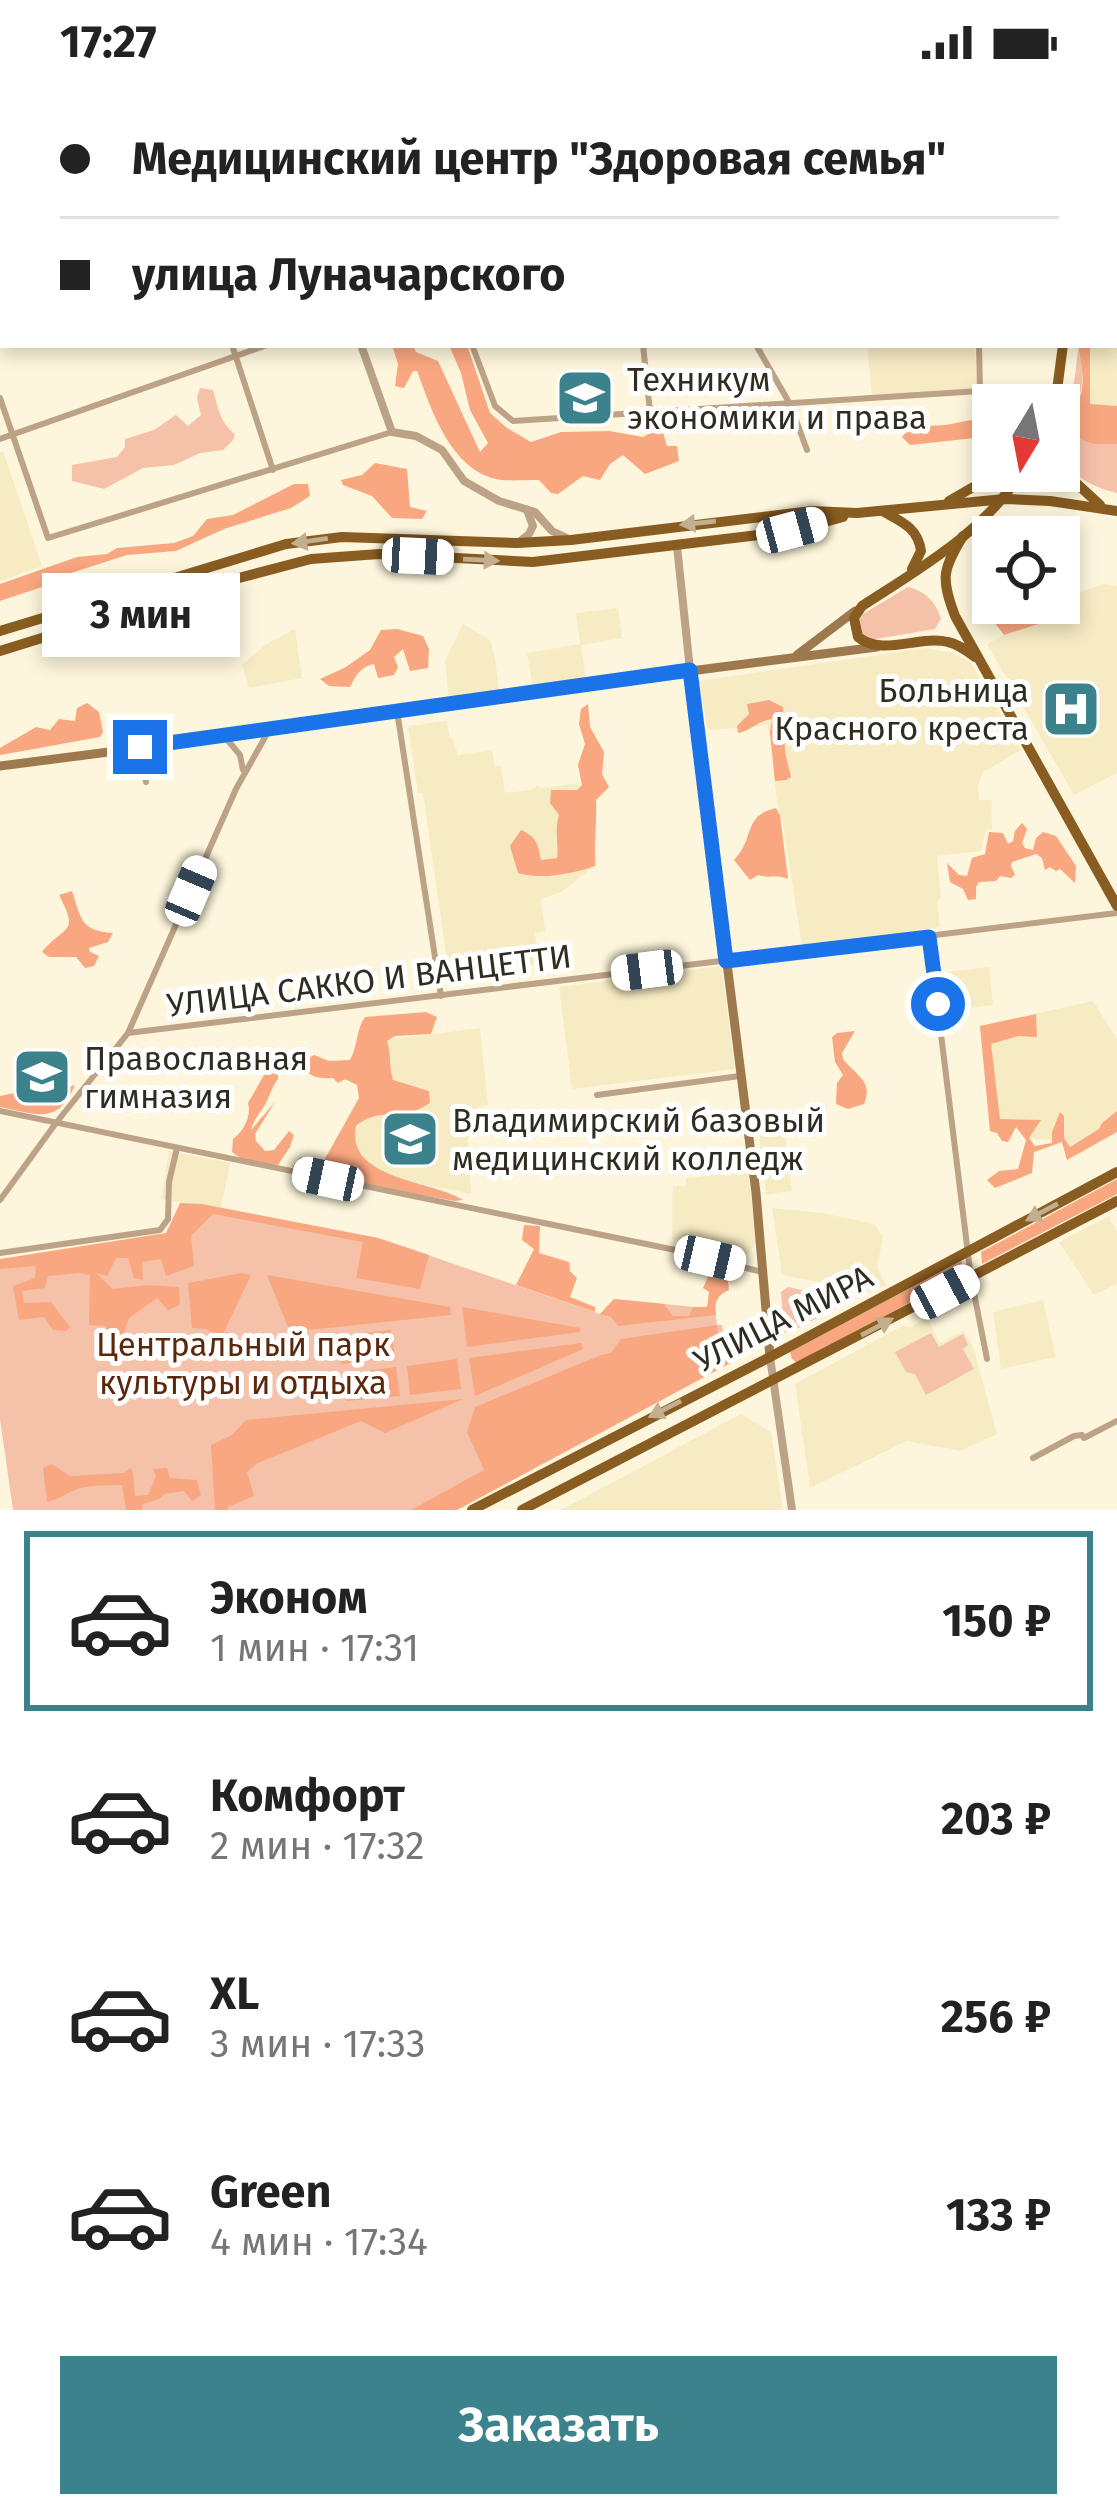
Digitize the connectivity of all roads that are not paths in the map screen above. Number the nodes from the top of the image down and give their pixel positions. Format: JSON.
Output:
{"nodes":[{"id":1,"x":233,"y":348,"type":"edge"},
{"id":2,"x":258,"y":348,"type":"edge"},
{"id":3,"x":362,"y":348,"type":"edge"},
{"id":4,"x":473,"y":348,"type":"edge"},
{"id":5,"x":644,"y":348,"type":"edge"},
{"id":6,"x":758,"y":348,"type":"edge"},
{"id":7,"x":979,"y":348,"type":"edge"},
{"id":8,"x":1063,"y":348,"type":"edge"},
{"id":9,"x":235,"y":356,"type":"junction"},
{"id":10,"x":1058,"y":384,"type":"edge"},
{"id":11,"x":0,"y":398,"type":"edge"},
{"id":12,"x":790,"y":404,"type":"junction"},
{"id":13,"x":650,"y":412,"type":"junction"},
{"id":14,"x":392,"y":432,"type":"junction"},
{"id":15,"x":13,"y":435,"type":"junction"},
{"id":16,"x":0,"y":440,"type":"edge"},
{"id":17,"x":807,"y":450,"type":"dead end"},
{"id":18,"x":273,"y":470,"type":"junction"},
{"id":19,"x":972,"y":487,"type":"edge"},
{"id":20,"x":1080,"y":487,"type":"edge"},
{"id":21,"x":1009,"y":492,"type":"edge"},
{"id":22,"x":1005,"y":499,"type":"junction"},
{"id":23,"x":940,"y":505,"type":"junction"},
{"id":24,"x":526,"y":508,"type":"junction"},
{"id":25,"x":1102,"y":508,"type":"junction"},
{"id":26,"x":881,"y":511,"type":"junction"},
{"id":27,"x":1117,"y":511,"type":"edge"},
{"id":28,"x":857,"y":513,"type":"junction"},
{"id":29,"x":962,"y":536,"type":"junction"},
{"id":30,"x":571,"y":540,"type":"junction"},
{"id":31,"x":517,"y":543,"type":"junction"},
{"id":32,"x":676,"y":546,"type":"junction"},
{"id":33,"x":907,"y":576,"type":"junction"},
{"id":34,"x":862,"y":606,"type":"junction"},
{"id":35,"x":0,"y":631,"type":"edge"},
{"id":36,"x":882,"y":646,"type":"junction"},
{"id":37,"x":0,"y":651,"type":"edge"},
{"id":38,"x":792,"y":658,"type":"junction"},
{"id":39,"x":977,"y":658,"type":"junction"},
{"id":40,"x":690,"y":670,"type":"junction"},
{"id":41,"x":397,"y":711,"type":"junction"},
{"id":42,"x":269,"y":730,"type":"junction"},
{"id":43,"x":225,"y":737,"type":"junction"},
{"id":44,"x":140,"y":747,"type":"junction"},
{"id":45,"x":0,"y":766,"type":"edge"},
{"id":46,"x":244,"y":773,"type":"junction"},
{"id":47,"x":146,"y":782,"type":"dead end"},
{"id":48,"x":1117,"y":909,"type":"edge"},
{"id":49,"x":929,"y":937,"type":"junction"},
{"id":50,"x":726,"y":961,"type":"junction"},
{"id":51,"x":441,"y":996,"type":"junction"},
{"id":52,"x":128,"y":1034,"type":"junction"},
{"id":53,"x":740,"y":1076,"type":"junction"},
{"id":54,"x":597,"y":1095,"type":"dead end"},
{"id":55,"x":0,"y":1111,"type":"edge"},
{"id":56,"x":56,"y":1123,"type":"junction"},
{"id":57,"x":177,"y":1148,"type":"junction"},
{"id":58,"x":1117,"y":1172,"type":"edge"},
{"id":59,"x":0,"y":1200,"type":"edge"},
{"id":60,"x":1117,"y":1202,"type":"edge"},
{"id":61,"x":968,"y":1252,"type":"junction"},
{"id":62,"x":0,"y":1253,"type":"edge"},
{"id":63,"x":762,"y":1272,"type":"junction"},
{"id":64,"x":971,"y":1278,"type":"junction"},
{"id":65,"x":770,"y":1357,"type":"junction"},
{"id":66,"x":987,"y":1359,"type":"dead end"},
{"id":67,"x":773,"y":1381,"type":"junction"},
{"id":68,"x":1117,"y":1421,"type":"edge"},
{"id":69,"x":1033,"y":1458,"type":"dead end"},
{"id":70,"x":472,"y":1510,"type":"edge"},
{"id":71,"x":522,"y":1510,"type":"edge"},
{"id":72,"x":792,"y":1510,"type":"edge"}],
"edges":[{"from":1,"to":9,"type":"street"},
{"from":2,"to":9,"type":"street"},
{"from":3,"to":14,"type":"street"},
{"from":4,"to":13,"type":"street"},
{"from":5,"to":13,"type":"street"},
{"from":6,"to":12,"type":"street"},
{"from":7,"to":12,"type":"street"},
{"from":8,"to":10,"type":"main road"},
{"from":9,"to":15,"type":"street"},
{"from":9,"to":18,"type":"street"},
{"from":11,"to":15,"type":"street"},
{"from":12,"to":13,"type":"street"},
{"from":12,"to":17,"type":"street"},
{"from":14,"to":18,"type":"street"},
{"from":14,"to":24,"type":"street"},
{"from":15,"to":16,"type":"street"},
{"from":15,"to":18,"type":"street"},
{"from":19,"to":23,"type":"main road"},
{"from":20,"to":25,"type":"main road"},
{"from":21,"to":22,"type":"main road"},
{"from":22,"to":23,"type":"main road"},
{"from":22,"to":25,"type":"main road"},
{"from":22,"to":29,"type":"main road"},
{"from":23,"to":26,"type":"main road"},
{"from":24,"to":30,"type":"street"},
{"from":24,"to":31,"type":"street"},
{"from":25,"to":27,"type":"main road"},
{"from":26,"to":28,"type":"main road"},
{"from":26,"to":33,"type":"main road"},
{"from":28,"to":30,"type":"main road","one_way":true},
{"from":28,"to":32,"type":"main road"},
{"from":29,"to":33,"type":"main road"},
{"from":29,"to":39,"type":"main road"},
{"from":30,"to":31,"type":"main road"},
{"from":31,"to":35,"type":"main road","one_way":true},
{"from":37,"to":32,"type":"main road","one_way":true},
{"from":32,"to":40,"type":"street"},
{"from":33,"to":34,"type":"main road"},
{"from":34,"to":36,"type":"main road"},
{"from":34,"to":38,"type":"main road"},
{"from":36,"to":38,"type":"main road"},
{"from":36,"to":39,"type":"main road"},
{"from":38,"to":40,"type":"main road"},
{"from":39,"to":48,"type":"main road"},
{"from":40,"to":41,"type":"main road"},
{"from":40,"to":50,"type":"main road"},
{"from":41,"to":42,"type":"main road"},
{"from":41,"to":51,"type":"street"},
{"from":42,"to":43,"type":"main road"},
{"from":42,"to":46,"type":"street"},
{"from":43,"to":44,"type":"main road"},
{"from":43,"to":46,"type":"street"},
{"from":44,"to":45,"type":"main road"},
{"from":44,"to":47,"type":"street"},
{"from":46,"to":52,"type":"street"},
{"from":48,"to":49,"type":"street","name":"УЛИЦА САККО И ВАНЦЕТТИ"},
{"from":49,"to":50,"type":"street","name":"УЛИЦА САККО И ВАНЦЕТТИ"},
{"from":49,"to":61,"type":"street"},
{"from":50,"to":51,"type":"street","name":"УЛИЦА САККО И ВАНЦЕТТИ"},
{"from":50,"to":53,"type":"main road"},
{"from":51,"to":52,"type":"street","name":"УЛИЦА САККО И ВАНЦЕТТИ"},
{"from":52,"to":56,"type":"street"},
{"from":53,"to":54,"type":"street"},
{"from":53,"to":63,"type":"main road"},
{"from":55,"to":56,"type":"street"},
{"from":56,"to":57,"type":"street"},
{"from":56,"to":59,"type":"street"},
{"from":57,"to":62,"type":"street"},
{"from":57,"to":63,"type":"street"},
{"from":58,"to":61,"type":"main road","name":"УЛИЦА МИРА","one_way":true},
{"from":60,"to":64,"type":"main road","name":"УЛИЦА МИРА"},
{"from":61,"to":64,"type":"street"},
{"from":61,"to":65,"type":"main road","name":"УЛИЦА МИРА"},
{"from":63,"to":65,"type":"main road"},
{"from":64,"to":66,"type":"street"},
{"from":67,"to":64,"type":"main road","name":"УЛИЦА МИРА","one_way":true},
{"from":65,"to":67,"type":"street"},
{"from":65,"to":70,"type":"main road","name":"УЛИЦА МИРА","one_way":true},
{"from":67,"to":71,"type":"main road","name":"УЛИЦА МИРА"},
{"from":67,"to":72,"type":"street"},
{"from":68,"to":69,"type":"street"}]}
